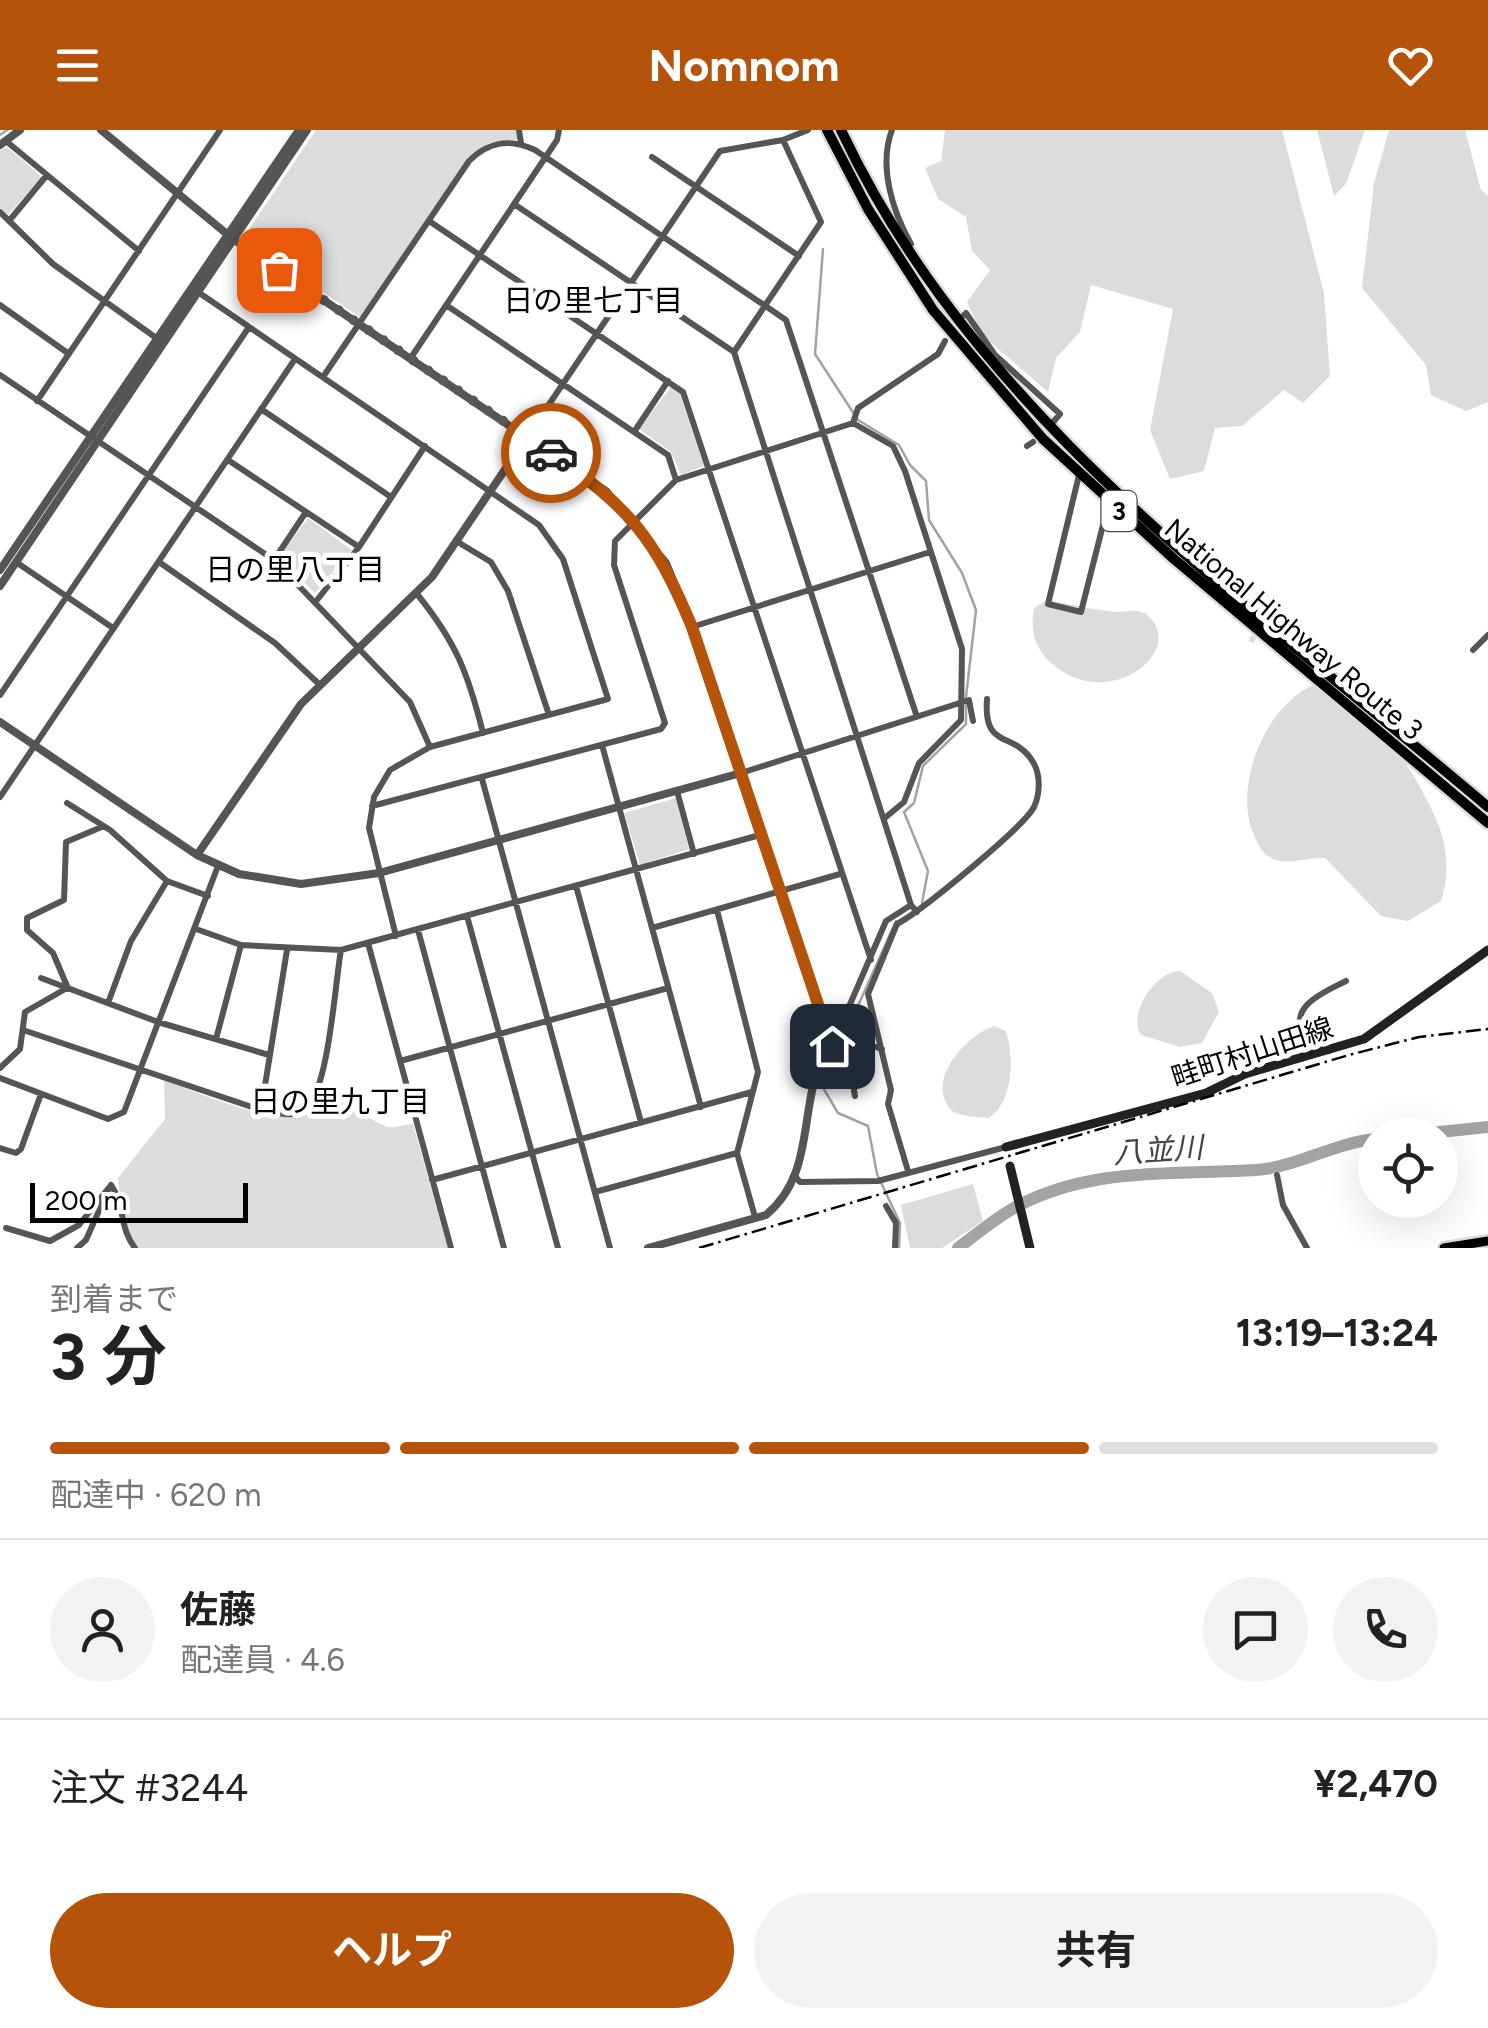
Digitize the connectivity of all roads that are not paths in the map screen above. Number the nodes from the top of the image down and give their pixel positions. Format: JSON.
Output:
{"nodes":[{"id":1,"x":20,"y":130,"type":"edge"},
{"id":2,"x":101,"y":130,"type":"edge"},
{"id":3,"x":299,"y":130,"type":"edge"},
{"id":4,"x":307,"y":130,"type":"edge"},
{"id":5,"x":519,"y":130,"type":"edge"},
{"id":6,"x":559,"y":130,"type":"edge"},
{"id":7,"x":808,"y":130,"type":"edge"},
{"id":8,"x":827,"y":130,"type":"edge"},
{"id":9,"x":840,"y":130,"type":"edge"},
{"id":10,"x":892,"y":130,"type":"edge"},
{"id":11,"x":216,"y":132,"type":"edge"},
{"id":12,"x":783,"y":140,"type":"junction"},
{"id":13,"x":520,"y":142,"type":"junction"},
{"id":14,"x":3,"y":143,"type":"edge"},
{"id":15,"x":546,"y":157,"type":"junction"},
{"id":16,"x":652,"y":157,"type":"dead end"},
{"id":17,"x":47,"y":175,"type":"junction"},
{"id":18,"x":696,"y":187,"type":"junction"},
{"id":19,"x":178,"y":193,"type":"junction"},
{"id":20,"x":514,"y":204,"type":"junction"},
{"id":21,"x":0,"y":212,"type":"edge"},
{"id":22,"x":8,"y":222,"type":"junction"},
{"id":23,"x":429,"y":222,"type":"junction"},
{"id":24,"x":231,"y":237,"type":"junction"},
{"id":25,"x":662,"y":237,"type":"junction"},
{"id":26,"x":139,"y":251,"type":"junction"},
{"id":27,"x":480,"y":254,"type":"junction"},
{"id":28,"x":799,"y":256,"type":"junction"},
{"id":29,"x":631,"y":283,"type":"junction"},
{"id":30,"x":198,"y":292,"type":"junction"},
{"id":31,"x":104,"y":302,"type":"junction"},
{"id":32,"x":942,"y":302,"type":"junction"},
{"id":33,"x":0,"y":305,"type":"edge"},
{"id":34,"x":446,"y":305,"type":"junction"},
{"id":35,"x":766,"y":306,"type":"junction"},
{"id":36,"x":962,"y":316,"type":"dead end"},
{"id":37,"x":360,"y":324,"type":"junction"},
{"id":38,"x":249,"y":327,"type":"junction"},
{"id":39,"x":596,"y":333,"type":"junction"},
{"id":40,"x":161,"y":341,"type":"junction"},
{"id":41,"x":945,"y":341,"type":"dead end"},
{"id":42,"x":734,"y":352,"type":"junction"},
{"id":43,"x":70,"y":354,"type":"junction"},
{"id":44,"x":295,"y":359,"type":"junction"},
{"id":45,"x":410,"y":359,"type":"junction"},
{"id":46,"x":0,"y":376,"type":"edge"},
{"id":47,"x":324,"y":377,"type":"junction"},
{"id":48,"x":668,"y":381,"type":"junction"},
{"id":49,"x":563,"y":385,"type":"junction"},
{"id":50,"x":38,"y":401,"type":"junction"},
{"id":51,"x":262,"y":409,"type":"junction"},
{"id":52,"x":852,"y":422,"type":"junction"},
{"id":53,"x":1054,"y":422,"type":"dead end"},
{"id":54,"x":634,"y":432,"type":"junction"},
{"id":55,"x":825,"y":433,"type":"junction"},
{"id":56,"x":527,"y":436,"type":"junction"},
{"id":57,"x":93,"y":440,"type":"junction"},
{"id":58,"x":426,"y":446,"type":"junction"},
{"id":59,"x":766,"y":451,"type":"junction"},
{"id":60,"x":228,"y":460,"type":"junction"},
{"id":61,"x":708,"y":471,"type":"junction"},
{"id":62,"x":1079,"y":474,"type":"junction"},
{"id":63,"x":148,"y":476,"type":"junction"},
{"id":64,"x":676,"y":480,"type":"junction"},
{"id":65,"x":490,"y":490,"type":"junction"},
{"id":66,"x":391,"y":497,"type":"junction"},
{"id":67,"x":195,"y":507,"type":"junction"},
{"id":68,"x":306,"y":512,"type":"junction"},
{"id":69,"x":1126,"y":517,"type":"junction"},
{"id":70,"x":632,"y":519,"type":"junction"},
{"id":71,"x":456,"y":541,"type":"junction"},
{"id":72,"x":359,"y":547,"type":"junction"},
{"id":73,"x":930,"y":552,"type":"junction"},
{"id":74,"x":274,"y":560,"type":"junction"},
{"id":75,"x":16,"y":562,"type":"junction"},
{"id":76,"x":159,"y":562,"type":"junction"},
{"id":77,"x":0,"y":570,"type":"edge"},
{"id":78,"x":870,"y":572,"type":"junction"},
{"id":79,"x":0,"y":586,"type":"edge"},
{"id":80,"x":812,"y":591,"type":"junction"},
{"id":81,"x":417,"y":594,"type":"junction"},
{"id":82,"x":67,"y":597,"type":"junction"},
{"id":83,"x":317,"y":600,"type":"junction"},
{"id":84,"x":754,"y":610,"type":"junction"},
{"id":85,"x":692,"y":627,"type":"junction"},
{"id":86,"x":114,"y":628,"type":"junction"},
{"id":87,"x":1488,"y":636,"type":"edge"},
{"id":88,"x":360,"y":648,"type":"junction"},
{"id":89,"x":1474,"y":650,"type":"dead end"},
{"id":90,"x":320,"y":684,"type":"junction"},
{"id":91,"x":0,"y":694,"type":"edge"},
{"id":92,"x":987,"y":699,"type":"dead end"},
{"id":93,"x":960,"y":702,"type":"junction"},
{"id":94,"x":549,"y":715,"type":"junction"},
{"id":95,"x":917,"y":716,"type":"junction"},
{"id":96,"x":972,"y":721,"type":"dead end"},
{"id":97,"x":0,"y":722,"type":"edge"},
{"id":98,"x":483,"y":732,"type":"junction"},
{"id":99,"x":859,"y":736,"type":"junction"},
{"id":100,"x":602,"y":745,"type":"junction"},
{"id":101,"x":35,"y":746,"type":"junction"},
{"id":102,"x":430,"y":747,"type":"junction"},
{"id":103,"x":800,"y":754,"type":"junction"},
{"id":104,"x":740,"y":773,"type":"junction"},
{"id":105,"x":482,"y":778,"type":"junction"},
{"id":106,"x":677,"y":791,"type":"junction"},
{"id":107,"x":0,"y":798,"type":"edge"},
{"id":108,"x":67,"y":803,"type":"dead end"},
{"id":109,"x":372,"y":806,"type":"junction"},
{"id":110,"x":619,"y":807,"type":"junction"},
{"id":111,"x":1488,"y":807,"type":"edge"},
{"id":112,"x":886,"y":817,"type":"junction"},
{"id":113,"x":1488,"y":823,"type":"edge"},
{"id":114,"x":104,"y":826,"type":"junction"},
{"id":115,"x":760,"y":835,"type":"junction"},
{"id":116,"x":499,"y":840,"type":"junction"},
{"id":117,"x":694,"y":854,"type":"junction"},
{"id":118,"x":197,"y":855,"type":"junction"},
{"id":119,"x":218,"y":866,"type":"junction"},
{"id":120,"x":636,"y":869,"type":"junction"},
{"id":121,"x":379,"y":873,"type":"junction"},
{"id":122,"x":840,"y":874,"type":"junction"},
{"id":123,"x":168,"y":881,"type":"junction"},
{"id":124,"x":576,"y":886,"type":"junction"},
{"id":125,"x":778,"y":893,"type":"junction"},
{"id":126,"x":208,"y":896,"type":"junction"},
{"id":127,"x":516,"y":903,"type":"junction"},
{"id":128,"x":911,"y":905,"type":"junction"},
{"id":129,"x":716,"y":910,"type":"junction"},
{"id":130,"x":917,"y":912,"type":"junction"},
{"id":131,"x":466,"y":916,"type":"junction"},
{"id":132,"x":196,"y":928,"type":"junction"},
{"id":133,"x":652,"y":928,"type":"junction"},
{"id":134,"x":418,"y":930,"type":"junction"},
{"id":135,"x":396,"y":936,"type":"junction"},
{"id":136,"x":368,"y":943,"type":"junction"},
{"id":137,"x":241,"y":945,"type":"junction"},
{"id":138,"x":288,"y":950,"type":"junction"},
{"id":139,"x":341,"y":950,"type":"junction"},
{"id":140,"x":1488,"y":950,"type":"edge"},
{"id":141,"x":871,"y":960,"type":"junction"},
{"id":142,"x":40,"y":978,"type":"dead end"},
{"id":143,"x":1346,"y":981,"type":"dead end"},
{"id":144,"x":68,"y":987,"type":"junction"},
{"id":145,"x":668,"y":988,"type":"junction"},
{"id":146,"x":108,"y":1003,"type":"junction"},
{"id":147,"x":609,"y":1004,"type":"junction"},
{"id":148,"x":158,"y":1022,"type":"junction"},
{"id":149,"x":548,"y":1022,"type":"junction"},
{"id":150,"x":24,"y":1030,"type":"junction"},
{"id":151,"x":499,"y":1034,"type":"junction"},
{"id":152,"x":837,"y":1035,"type":"junction"},
{"id":153,"x":216,"y":1039,"type":"junction"},
{"id":154,"x":856,"y":1041,"type":"junction"},
{"id":155,"x":832,"y":1046,"type":"junction"},
{"id":156,"x":450,"y":1048,"type":"junction"},
{"id":157,"x":882,"y":1049,"type":"junction"},
{"id":158,"x":1330,"y":1051,"type":"junction"},
{"id":159,"x":269,"y":1055,"type":"junction"},
{"id":160,"x":400,"y":1061,"type":"junction"},
{"id":161,"x":0,"y":1068,"type":"edge"},
{"id":162,"x":141,"y":1069,"type":"junction"},
{"id":163,"x":0,"y":1078,"type":"edge"},
{"id":164,"x":752,"y":1092,"type":"junction"},
{"id":165,"x":41,"y":1094,"type":"junction"},
{"id":166,"x":854,"y":1096,"type":"dead end"},
{"id":167,"x":701,"y":1106,"type":"junction"},
{"id":168,"x":261,"y":1110,"type":"junction"},
{"id":169,"x":641,"y":1122,"type":"junction"},
{"id":170,"x":580,"y":1140,"type":"junction"},
{"id":171,"x":1006,"y":1147,"type":"joint"},
{"id":172,"x":0,"y":1148,"type":"edge"},
{"id":173,"x":532,"y":1153,"type":"junction"},
{"id":174,"x":737,"y":1153,"type":"junction"},
{"id":175,"x":482,"y":1166,"type":"junction"},
{"id":176,"x":1010,"y":1166,"type":"dead end"},
{"id":177,"x":908,"y":1171,"type":"junction"},
{"id":178,"x":794,"y":1175,"type":"junction"},
{"id":179,"x":1277,"y":1175,"type":"dead end"},
{"id":180,"x":432,"y":1180,"type":"junction"},
{"id":181,"x":111,"y":1184,"type":"junction"},
{"id":182,"x":595,"y":1192,"type":"junction"},
{"id":183,"x":886,"y":1206,"type":"dead end"},
{"id":184,"x":755,"y":1217,"type":"junction"},
{"id":185,"x":6,"y":1228,"type":"dead end"},
{"id":186,"x":1488,"y":1240,"type":"edge"},
{"id":187,"x":77,"y":1248,"type":"edge"},
{"id":188,"x":135,"y":1248,"type":"edge"},
{"id":189,"x":451,"y":1248,"type":"edge"},
{"id":190,"x":504,"y":1248,"type":"edge"},
{"id":191,"x":558,"y":1248,"type":"edge"},
{"id":192,"x":610,"y":1248,"type":"edge"},
{"id":193,"x":648,"y":1248,"type":"edge"},
{"id":194,"x":895,"y":1248,"type":"edge"},
{"id":195,"x":1030,"y":1248,"type":"edge"},
{"id":196,"x":1307,"y":1248,"type":"edge"},
{"id":197,"x":1444,"y":1248,"type":"edge"}],
"edges":[{"from":1,"to":14,"type":"street"},
{"from":2,"to":19,"type":"street"},
{"from":3,"to":24,"type":"street"},
{"from":4,"to":24,"type":"street"},
{"from":5,"to":13,"type":"street"},
{"from":6,"to":15,"type":"street"},
{"from":7,"to":12,"type":"street"},
{"from":8,"to":62,"type":"highway","name":"National Highway Route 3","number":"3"},
{"from":9,"to":32,"type":"highway","name":"National Highway Route 3","number":"3"},
{"from":10,"to":32,"type":"street"},
{"from":11,"to":19,"type":"street"},
{"from":12,"to":18,"type":"street"},
{"from":12,"to":28,"type":"street"},
{"from":13,"to":15,"type":"street"},
{"from":13,"to":23,"type":"street"},
{"from":14,"to":17,"type":"street"},
{"from":15,"to":20,"type":"street"},
{"from":15,"to":25,"type":"street"},
{"from":16,"to":18,"type":"street"},
{"from":17,"to":22,"type":"street"},
{"from":17,"to":26,"type":"street"},
{"from":18,"to":25,"type":"street"},
{"from":18,"to":28,"type":"street"},
{"from":19,"to":24,"type":"street"},
{"from":19,"to":26,"type":"street"},
{"from":20,"to":27,"type":"street"},
{"from":20,"to":29,"type":"street"},
{"from":21,"to":22,"type":"street"},
{"from":22,"to":31,"type":"street"},
{"from":23,"to":27,"type":"street"},
{"from":23,"to":37,"type":"street"},
{"from":24,"to":30,"type":"street"},
{"from":24,"to":37,"type":"street"},
{"from":24,"to":40,"type":"street"},
{"from":25,"to":29,"type":"street"},
{"from":25,"to":35,"type":"street"},
{"from":26,"to":31,"type":"street"},
{"from":27,"to":34,"type":"street"},
{"from":27,"to":39,"type":"street"},
{"from":28,"to":35,"type":"street"},
{"from":29,"to":39,"type":"street"},
{"from":29,"to":42,"type":"street"},
{"from":30,"to":38,"type":"street"},
{"from":30,"to":40,"type":"street"},
{"from":31,"to":40,"type":"street"},
{"from":31,"to":43,"type":"street"},
{"from":32,"to":111,"type":"highway","name":"National Highway Route 3","number":"3"},
{"from":33,"to":43,"type":"street"},
{"from":34,"to":45,"type":"street"},
{"from":34,"to":49,"type":"street"},
{"from":35,"to":42,"type":"street"},
{"from":35,"to":55,"type":"street"},
{"from":36,"to":53,"type":"street"},
{"from":37,"to":45,"type":"street"},
{"from":37,"to":47,"type":"street"},
{"from":38,"to":44,"type":"street"},
{"from":38,"to":63,"type":"street"},
{"from":39,"to":48,"type":"street"},
{"from":39,"to":49,"type":"street"},
{"from":40,"to":57,"type":"street"},
{"from":41,"to":52,"type":"street"},
{"from":42,"to":59,"type":"street"},
{"from":43,"to":50,"type":"street"},
{"from":44,"to":47,"type":"street"},
{"from":44,"to":51,"type":"street"},
{"from":45,"to":56,"type":"street"},
{"from":46,"to":50,"type":"street"},
{"from":47,"to":58,"type":"street"},
{"from":48,"to":54,"type":"street"},
{"from":48,"to":61,"type":"street"},
{"from":49,"to":54,"type":"street"},
{"from":49,"to":56,"type":"street"},
{"from":50,"to":57,"type":"street"},
{"from":51,"to":60,"type":"street"},
{"from":51,"to":66,"type":"street"},
{"from":52,"to":55,"type":"street"},
{"from":52,"to":73,"type":"street"},
{"from":54,"to":64,"type":"street"},
{"from":55,"to":59,"type":"street"},
{"from":55,"to":78,"type":"street"},
{"from":56,"to":65,"type":"street"},
{"from":56,"to":70,"type":"street"},
{"from":57,"to":63,"type":"street"},
{"from":57,"to":75,"type":"street"},
{"from":57,"to":77,"type":"street"},
{"from":58,"to":65,"type":"street"},
{"from":58,"to":66,"type":"street"},
{"from":59,"to":61,"type":"street"},
{"from":59,"to":80,"type":"street"},
{"from":60,"to":67,"type":"street"},
{"from":60,"to":68,"type":"street"},
{"from":61,"to":64,"type":"street"},
{"from":61,"to":84,"type":"street"},
{"from":62,"to":69,"type":"highway","name":"National Highway Route 3","number":"3"},
{"from":62,"to":69,"type":"street"},
{"from":63,"to":67,"type":"street"},
{"from":63,"to":82,"type":"street"},
{"from":64,"to":70,"type":"street"},
{"from":65,"to":71,"type":"street"},
{"from":65,"to":94,"type":"street"},
{"from":66,"to":72,"type":"street"},
{"from":67,"to":74,"type":"street"},
{"from":67,"to":76,"type":"street"},
{"from":68,"to":72,"type":"street"},
{"from":68,"to":74,"type":"street"},
{"from":69,"to":113,"type":"highway","name":"National Highway Route 3","number":"3"},
{"from":70,"to":85,"type":"street"},
{"from":70,"to":100,"type":"street"},
{"from":71,"to":81,"type":"street"},
{"from":71,"to":94,"type":"street"},
{"from":72,"to":83,"type":"street"},
{"from":73,"to":78,"type":"street"},
{"from":73,"to":93,"type":"street"},
{"from":74,"to":83,"type":"street"},
{"from":75,"to":79,"type":"street"},
{"from":75,"to":82,"type":"street"},
{"from":76,"to":86,"type":"street"},
{"from":76,"to":90,"type":"street"},
{"from":78,"to":80,"type":"street"},
{"from":78,"to":95,"type":"street"},
{"from":80,"to":84,"type":"street"},
{"from":80,"to":99,"type":"street"},
{"from":81,"to":88,"type":"street"},
{"from":81,"to":98,"type":"street"},
{"from":82,"to":86,"type":"street"},
{"from":82,"to":91,"type":"street"},
{"from":83,"to":88,"type":"street"},
{"from":84,"to":85,"type":"street"},
{"from":84,"to":103,"type":"street"},
{"from":85,"to":104,"type":"street"},
{"from":86,"to":101,"type":"street"},
{"from":87,"to":89,"type":"street"},
{"from":88,"to":90,"type":"street"},
{"from":88,"to":102,"type":"street"},
{"from":90,"to":118,"type":"street"},
{"from":92,"to":130,"type":"street"},
{"from":93,"to":95,"type":"street"},
{"from":93,"to":96,"type":"street"},
{"from":93,"to":112,"type":"street"},
{"from":94,"to":98,"type":"street"},
{"from":95,"to":99,"type":"street"},
{"from":97,"to":101,"type":"street"},
{"from":98,"to":102,"type":"street"},
{"from":99,"to":103,"type":"street"},
{"from":99,"to":112,"type":"street"},
{"from":100,"to":105,"type":"street"},
{"from":100,"to":110,"type":"street"},
{"from":101,"to":107,"type":"street"},
{"from":101,"to":118,"type":"street"},
{"from":102,"to":109,"type":"street"},
{"from":103,"to":104,"type":"street"},
{"from":103,"to":122,"type":"street"},
{"from":104,"to":106,"type":"street"},
{"from":104,"to":115,"type":"street"},
{"from":105,"to":109,"type":"street"},
{"from":105,"to":116,"type":"street"},
{"from":106,"to":110,"type":"street"},
{"from":106,"to":117,"type":"street"},
{"from":108,"to":114,"type":"street"},
{"from":109,"to":121,"type":"street"},
{"from":110,"to":116,"type":"street"},
{"from":110,"to":120,"type":"street"},
{"from":112,"to":128,"type":"street"},
{"from":114,"to":123,"type":"street"},
{"from":114,"to":144,"type":"street"},
{"from":115,"to":117,"type":"street"},
{"from":115,"to":125,"type":"street"},
{"from":116,"to":121,"type":"street"},
{"from":116,"to":127,"type":"street"},
{"from":117,"to":120,"type":"street"},
{"from":118,"to":119,"type":"street"},
{"from":119,"to":121,"type":"street"},
{"from":119,"to":126,"type":"street"},
{"from":120,"to":124,"type":"street"},
{"from":120,"to":133,"type":"street"},
{"from":121,"to":135,"type":"street"},
{"from":122,"to":125,"type":"street"},
{"from":122,"to":141,"type":"street"},
{"from":123,"to":126,"type":"street"},
{"from":123,"to":146,"type":"street"},
{"from":124,"to":127,"type":"street"},
{"from":124,"to":147,"type":"street"},
{"from":125,"to":129,"type":"street"},
{"from":125,"to":155,"type":"street"},
{"from":126,"to":132,"type":"street"},
{"from":127,"to":131,"type":"street"},
{"from":127,"to":149,"type":"street"},
{"from":128,"to":130,"type":"street"},
{"from":128,"to":141,"type":"street"},
{"from":129,"to":133,"type":"street"},
{"from":129,"to":164,"type":"street"},
{"from":130,"to":157,"type":"street"},
{"from":131,"to":134,"type":"street"},
{"from":131,"to":151,"type":"street"},
{"from":132,"to":137,"type":"street"},
{"from":132,"to":148,"type":"street"},
{"from":133,"to":145,"type":"street"},
{"from":134,"to":135,"type":"street"},
{"from":134,"to":156,"type":"street"},
{"from":135,"to":136,"type":"street"},
{"from":136,"to":139,"type":"street"},
{"from":136,"to":160,"type":"street"},
{"from":137,"to":138,"type":"street"},
{"from":137,"to":153,"type":"street"},
{"from":138,"to":139,"type":"street"},
{"from":138,"to":159,"type":"street"},
{"from":139,"to":168,"type":"street"},
{"from":140,"to":158,"type":"main road","name":"畦町村山田線"},
{"from":141,"to":152,"type":"street"},
{"from":142,"to":144,"type":"street"},
{"from":143,"to":158,"type":"street"},
{"from":144,"to":146,"type":"street"},
{"from":144,"to":150,"type":"street"},
{"from":145,"to":147,"type":"street"},
{"from":145,"to":167,"type":"street"},
{"from":146,"to":148,"type":"street"},
{"from":147,"to":149,"type":"street"},
{"from":147,"to":169,"type":"street"},
{"from":148,"to":153,"type":"street"},
{"from":148,"to":162,"type":"street"},
{"from":149,"to":151,"type":"street"},
{"from":149,"to":170,"type":"street"},
{"from":150,"to":161,"type":"street"},
{"from":150,"to":162,"type":"street"},
{"from":151,"to":156,"type":"street"},
{"from":151,"to":173,"type":"street"},
{"from":152,"to":154,"type":"street"},
{"from":152,"to":155,"type":"street"},
{"from":153,"to":159,"type":"street"},
{"from":154,"to":157,"type":"street"},
{"from":154,"to":166,"type":"street"},
{"from":155,"to":178,"type":"street"},
{"from":156,"to":160,"type":"street"},
{"from":156,"to":175,"type":"street"},
{"from":157,"to":177,"type":"street"},
{"from":158,"to":171,"type":"main road","name":"畦町村山田線"},
{"from":159,"to":168,"type":"street"},
{"from":160,"to":180,"type":"street"},
{"from":162,"to":165,"type":"street"},
{"from":162,"to":168,"type":"street"},
{"from":163,"to":165,"type":"street"},
{"from":164,"to":167,"type":"street"},
{"from":164,"to":174,"type":"street"},
{"from":165,"to":172,"type":"street"},
{"from":167,"to":169,"type":"street"},
{"from":169,"to":170,"type":"street"},
{"from":170,"to":173,"type":"street"},
{"from":170,"to":182,"type":"street"},
{"from":171,"to":177,"type":"street"},
{"from":173,"to":175,"type":"street"},
{"from":173,"to":191,"type":"street"},
{"from":174,"to":182,"type":"street"},
{"from":174,"to":184,"type":"street"},
{"from":175,"to":180,"type":"street"},
{"from":175,"to":190,"type":"street"},
{"from":176,"to":195,"type":"main road"},
{"from":177,"to":178,"type":"street"},
{"from":178,"to":184,"type":"street"},
{"from":179,"to":196,"type":"street"},
{"from":180,"to":189,"type":"street"},
{"from":181,"to":185,"type":"street"},
{"from":181,"to":187,"type":"street"},
{"from":181,"to":188,"type":"street"},
{"from":182,"to":192,"type":"street"},
{"from":183,"to":194,"type":"street"},
{"from":184,"to":193,"type":"street"},
{"from":186,"to":197,"type":"main road"}]}
